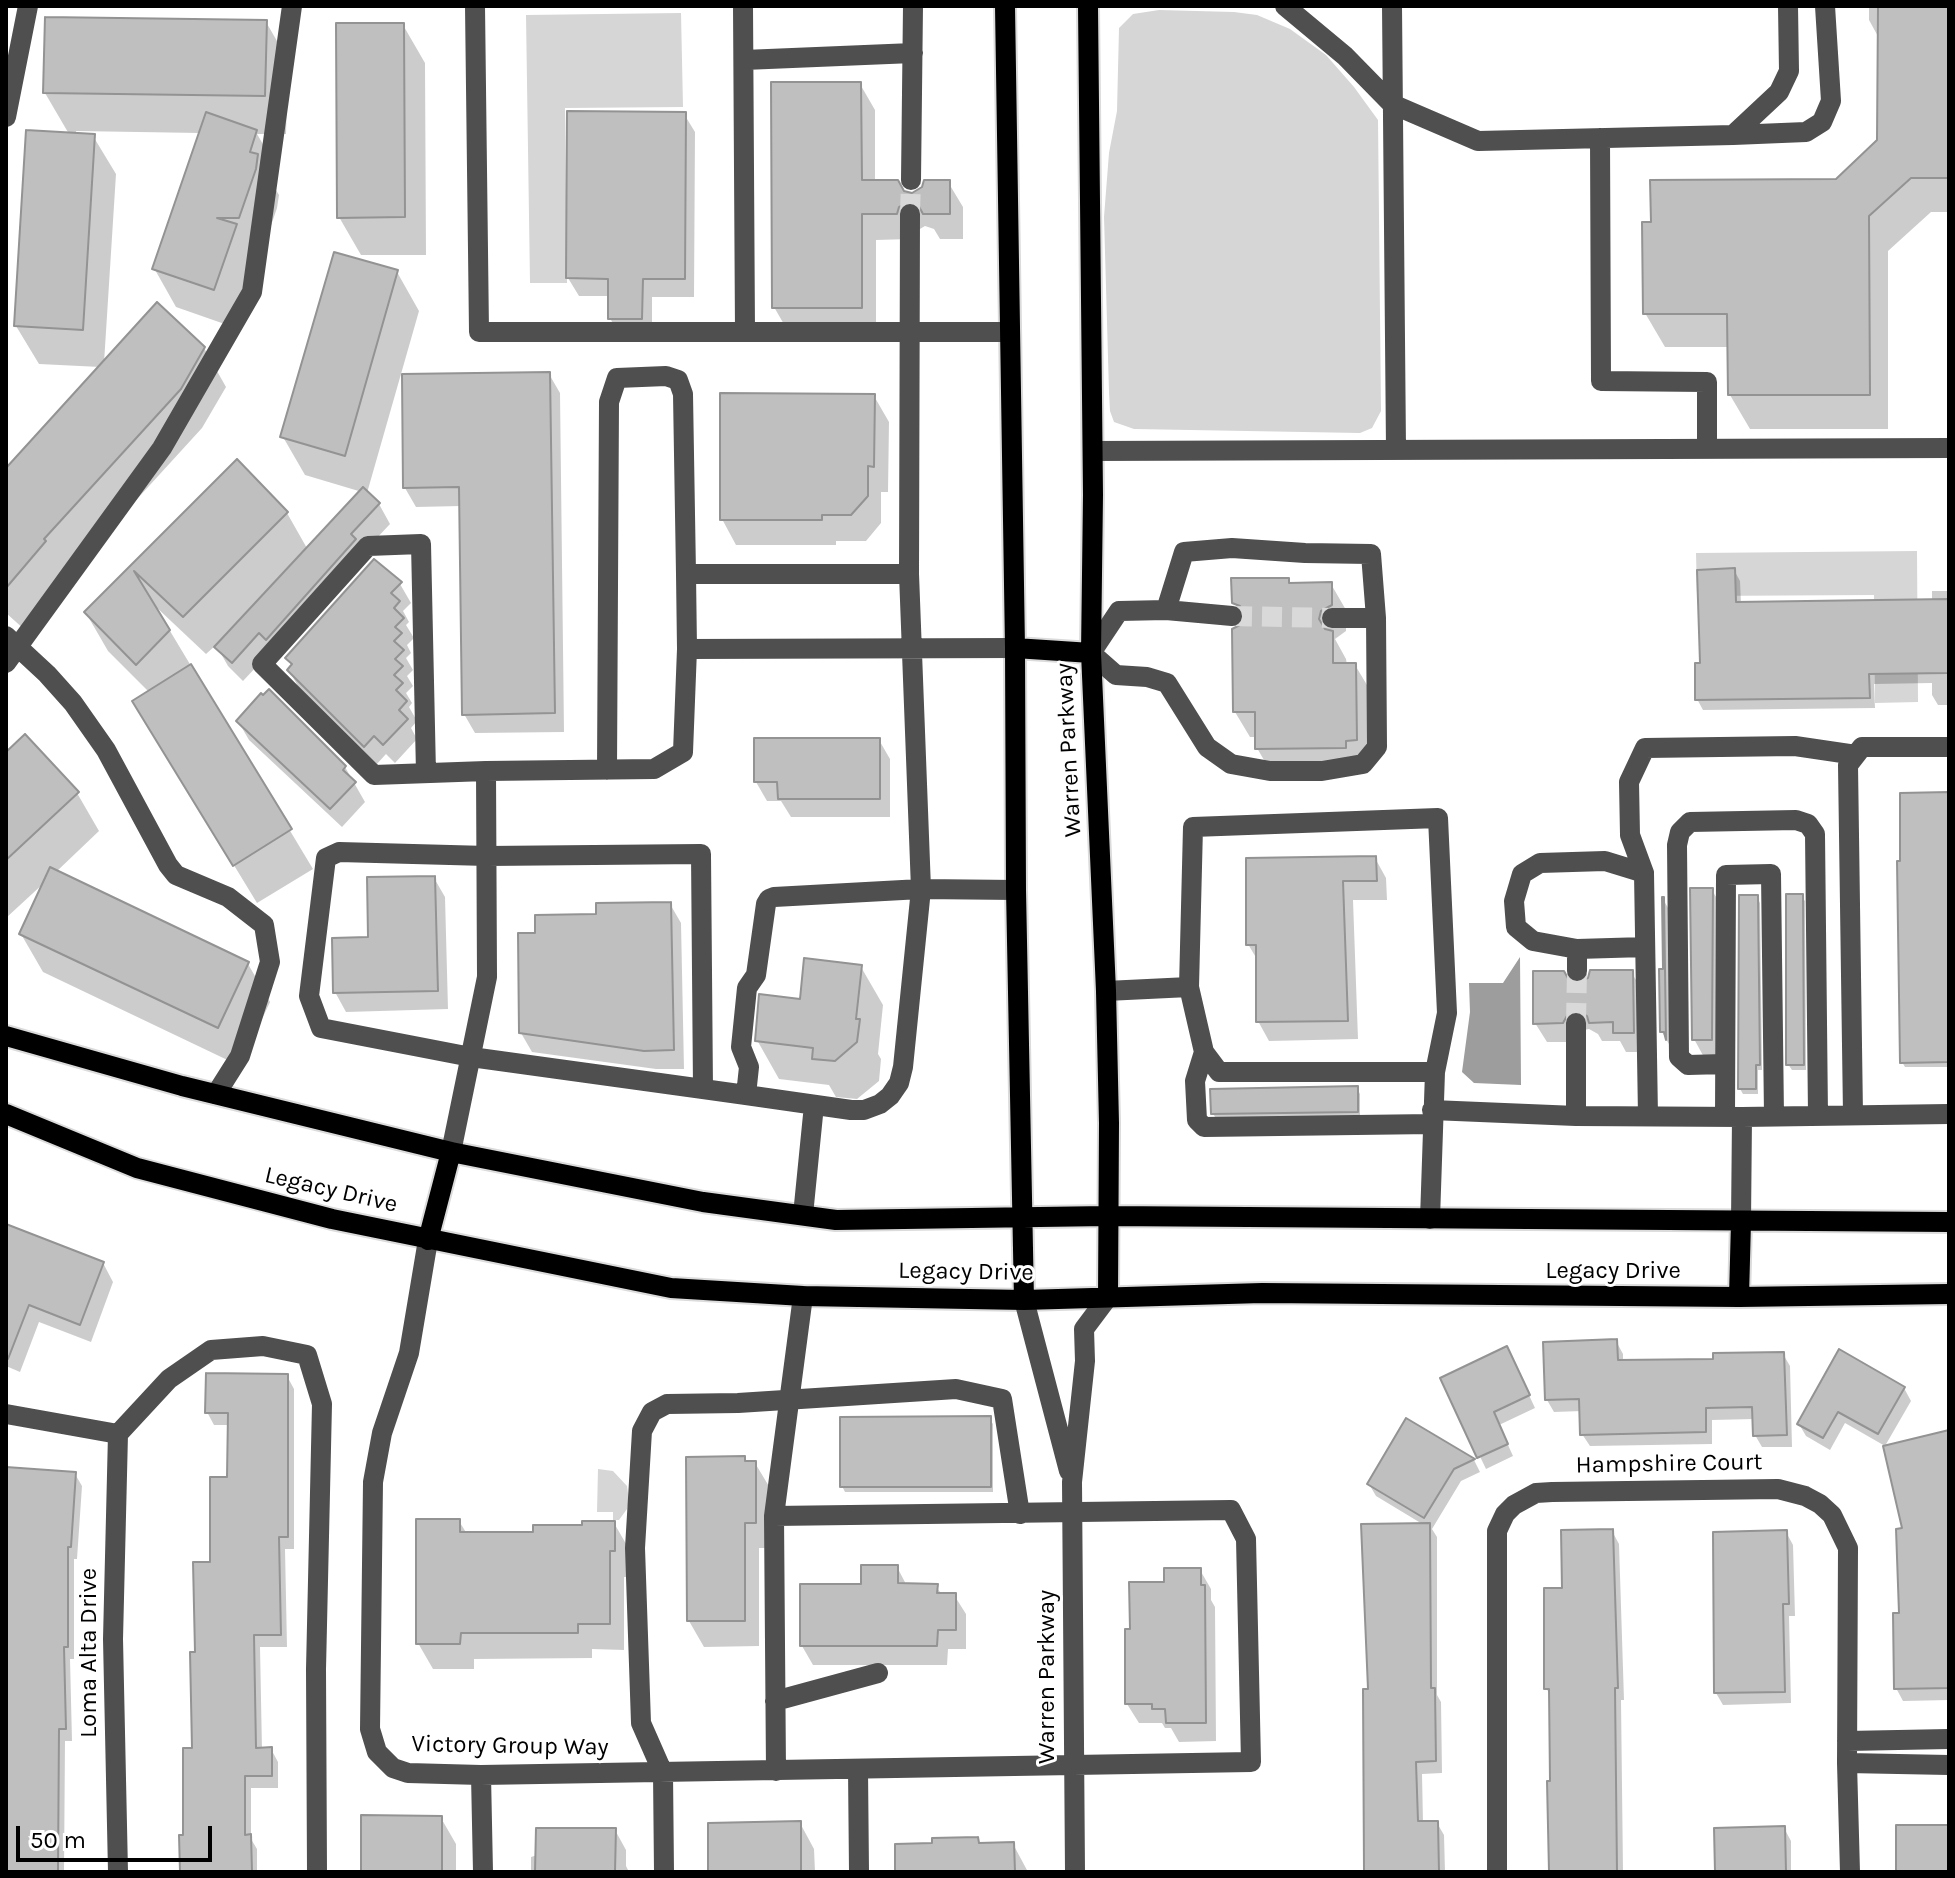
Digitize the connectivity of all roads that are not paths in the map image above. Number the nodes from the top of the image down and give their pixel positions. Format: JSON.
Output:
{"nodes":[{"id":1,"x":28,"y":6,"type":"edge"},
{"id":2,"x":292,"y":6,"type":"edge"},
{"id":3,"x":475,"y":6,"type":"edge"},
{"id":4,"x":743,"y":6,"type":"edge"},
{"id":5,"x":913,"y":6,"type":"edge"},
{"id":6,"x":1005,"y":6,"type":"edge"},
{"id":7,"x":1088,"y":6,"type":"edge"},
{"id":8,"x":1285,"y":6,"type":"edge"},
{"id":9,"x":1392,"y":6,"type":"edge"},
{"id":10,"x":1788,"y":6,"type":"edge"},
{"id":11,"x":1825,"y":6,"type":"edge"},
{"id":12,"x":913,"y":53,"type":"junction"},
{"id":13,"x":744,"y":60,"type":"junction"},
{"id":14,"x":1392,"y":104,"type":"junction"},
{"id":15,"x":6,"y":117,"type":"edge"},
{"id":16,"x":1733,"y":135,"type":"junction"},
{"id":17,"x":1600,"y":138,"type":"junction"},
{"id":18,"x":911,"y":180,"type":"tunnel mouth"},
{"id":19,"x":910,"y":214,"type":"tunnel mouth"},
{"id":20,"x":745,"y":332,"type":"junction"},
{"id":21,"x":1009,"y":332,"type":"junction"},
{"id":22,"x":909,"y":333,"type":"junction"},
{"id":23,"x":1707,"y":448,"type":"junction"},
{"id":24,"x":1949,"y":448,"type":"edge"},
{"id":25,"x":1396,"y":449,"type":"junction"},
{"id":26,"x":1093,"y":451,"type":"junction"},
{"id":27,"x":686,"y":574,"type":"junction"},
{"id":28,"x":909,"y":574,"type":"junction"},
{"id":29,"x":1166,"y":610,"type":"junction"},
{"id":30,"x":1232,"y":616,"type":"tunnel mouth"},
{"id":31,"x":1332,"y":618,"type":"tunnel mouth"},
{"id":32,"x":1376,"y":618,"type":"junction"},
{"id":33,"x":1015,"y":648,"type":"junction"},
{"id":34,"x":9,"y":649,"type":"edge"},
{"id":35,"x":687,"y":649,"type":"junction"},
{"id":36,"x":911,"y":649,"type":"junction"},
{"id":37,"x":1091,"y":653,"type":"junction"},
{"id":38,"x":1949,"y":747,"type":"edge"},
{"id":39,"x":1856,"y":755,"type":"junction"},
{"id":40,"x":607,"y":770,"type":"junction"},
{"id":41,"x":486,"y":771,"type":"junction"},
{"id":42,"x":426,"y":773,"type":"junction"},
{"id":43,"x":487,"y":856,"type":"junction"},
{"id":44,"x":1644,"y":873,"type":"junction"},
{"id":45,"x":921,"y":889,"type":"junction"},
{"id":46,"x":1016,"y":890,"type":"junction"},
{"id":47,"x":1850,"y":897,"type":"junction"},
{"id":48,"x":1815,"y":898,"type":"junction"},
{"id":49,"x":1645,"y":947,"type":"junction"},
{"id":50,"x":1577,"y":949,"type":"junction"},
{"id":51,"x":1577,"y":971,"type":"tunnel mouth"},
{"id":52,"x":1189,"y":987,"type":"junction"},
{"id":53,"x":1106,"y":991,"type":"junction"},
{"id":54,"x":1576,"y":1023,"type":"tunnel mouth"},
{"id":55,"x":6,"y":1036,"type":"edge"},
{"id":56,"x":1204,"y":1052,"type":"junction"},
{"id":57,"x":471,"y":1057,"type":"junction"},
{"id":58,"x":1724,"y":1064,"type":"junction"},
{"id":59,"x":1435,"y":1072,"type":"junction"},
{"id":60,"x":703,"y":1089,"type":"junction"},
{"id":61,"x":216,"y":1094,"type":"junction"},
{"id":62,"x":746,"y":1095,"type":"junction"},
{"id":63,"x":814,"y":1105,"type":"junction"},
{"id":64,"x":6,"y":1114,"type":"edge"},
{"id":65,"x":1949,"y":1114,"type":"edge"},
{"id":66,"x":1818,"y":1115,"type":"junction"},
{"id":67,"x":1853,"y":1115,"type":"junction"},
{"id":68,"x":1576,"y":1116,"type":"junction"},
{"id":69,"x":1648,"y":1116,"type":"junction"},
{"id":70,"x":1774,"y":1116,"type":"junction"},
{"id":71,"x":1432,"y":1117,"type":"junction"},
{"id":72,"x":1733,"y":1117,"type":"junction"},
{"id":73,"x":451,"y":1152,"type":"junction"},
{"id":74,"x":803,"y":1215,"type":"junction"},
{"id":75,"x":1022,"y":1216,"type":"junction"},
{"id":76,"x":1107,"y":1216,"type":"junction"},
{"id":77,"x":1430,"y":1219,"type":"junction"},
{"id":78,"x":1741,"y":1222,"type":"junction"},
{"id":79,"x":1949,"y":1222,"type":"edge"},
{"id":80,"x":428,"y":1240,"type":"junction"},
{"id":81,"x":1949,"y":1294,"type":"edge"},
{"id":82,"x":803,"y":1296,"type":"junction"},
{"id":83,"x":1108,"y":1297,"type":"junction"},
{"id":84,"x":1739,"y":1297,"type":"junction"},
{"id":85,"x":1024,"y":1300,"type":"junction"},
{"id":86,"x":787,"y":1400,"type":"junction"},
{"id":87,"x":6,"y":1414,"type":"edge"},
{"id":88,"x":118,"y":1434,"type":"junction"},
{"id":89,"x":1072,"y":1482,"type":"junction"},
{"id":90,"x":1073,"y":1513,"type":"junction"},
{"id":91,"x":1020,"y":1514,"type":"junction"},
{"id":92,"x":774,"y":1516,"type":"junction"},
{"id":93,"x":878,"y":1673,"type":"dead end"},
{"id":94,"x":775,"y":1701,"type":"junction"},
{"id":95,"x":1949,"y":1739,"type":"edge"},
{"id":96,"x":1847,"y":1741,"type":"junction"},
{"id":97,"x":1847,"y":1763,"type":"junction"},
{"id":98,"x":1949,"y":1765,"type":"edge"},
{"id":99,"x":1073,"y":1767,"type":"junction"},
{"id":100,"x":858,"y":1769,"type":"junction"},
{"id":101,"x":776,"y":1771,"type":"junction"},
{"id":102,"x":663,"y":1773,"type":"junction"},
{"id":103,"x":481,"y":1775,"type":"junction"},
{"id":104,"x":118,"y":1872,"type":"edge"},
{"id":105,"x":317,"y":1872,"type":"edge"},
{"id":106,"x":483,"y":1872,"type":"edge"},
{"id":107,"x":664,"y":1872,"type":"edge"},
{"id":108,"x":859,"y":1872,"type":"edge"},
{"id":109,"x":1075,"y":1872,"type":"edge"},
{"id":110,"x":1497,"y":1872,"type":"edge"},
{"id":111,"x":1850,"y":1872,"type":"edge"}],
"edges":[{"from":1,"to":15,"type":"street"},
{"from":2,"to":34,"type":"street"},
{"from":3,"to":20,"type":"street"},
{"from":4,"to":13,"type":"street"},
{"from":5,"to":12,"type":"street"},
{"from":6,"to":21,"type":"main road","name":"Warren Parkway"},
{"from":7,"to":26,"type":"main road","name":"Warren Parkway"},
{"from":8,"to":14,"type":"street"},
{"from":9,"to":14,"type":"street"},
{"from":10,"to":16,"type":"street"},
{"from":11,"to":16,"type":"street"},
{"from":12,"to":13,"type":"street"},
{"from":12,"to":18,"type":"street"},
{"from":13,"to":20,"type":"street"},
{"from":14,"to":17,"type":"street"},
{"from":14,"to":25,"type":"street"},
{"from":16,"to":17,"type":"street"},
{"from":17,"to":23,"type":"street"},
{"from":19,"to":22,"type":"street"},
{"from":20,"to":22,"type":"street"},
{"from":21,"to":22,"type":"street"},
{"from":21,"to":33,"type":"main road","name":"Warren Parkway"},
{"from":22,"to":28,"type":"street"},
{"from":23,"to":24,"type":"street"},
{"from":23,"to":25,"type":"street"},
{"from":25,"to":26,"type":"street"},
{"from":26,"to":37,"type":"main road","name":"Warren Parkway"},
{"from":27,"to":28,"type":"street"},
{"from":27,"to":35,"type":"street"},
{"from":27,"to":40,"type":"street"},
{"from":28,"to":36,"type":"street"},
{"from":29,"to":30,"type":"street"},
{"from":29,"to":32,"type":"street"},
{"from":29,"to":37,"type":"street"},
{"from":31,"to":32,"type":"street"},
{"from":32,"to":37,"type":"street"},
{"from":33,"to":36,"type":"street"},
{"from":33,"to":37,"type":"main road"},
{"from":33,"to":46,"type":"main road","name":"Warren Parkway"},
{"from":34,"to":61,"type":"street"},
{"from":35,"to":36,"type":"street"},
{"from":35,"to":40,"type":"street"},
{"from":36,"to":45,"type":"street"},
{"from":37,"to":53,"type":"main road","name":"Warren Parkway"},
{"from":38,"to":39,"type":"street"},
{"from":39,"to":44,"type":"street"},
{"from":39,"to":47,"type":"street"},
{"from":40,"to":41,"type":"street"},
{"from":41,"to":42,"type":"street"},
{"from":41,"to":43,"type":"street"},
{"from":42,"to":42,"type":"street"},
{"from":43,"to":57,"type":"street"},
{"from":43,"to":57,"type":"street"},
{"from":43,"to":60,"type":"street"},
{"from":44,"to":49,"type":"street"},
{"from":44,"to":50,"type":"street"},
{"from":45,"to":46,"type":"street"},
{"from":45,"to":62,"type":"street"},
{"from":45,"to":63,"type":"street"},
{"from":46,"to":75,"type":"main road","name":"Warren Parkway"},
{"from":47,"to":48,"type":"street"},
{"from":47,"to":67,"type":"street"},
{"from":48,"to":58,"type":"street"},
{"from":48,"to":66,"type":"street"},
{"from":49,"to":50,"type":"street"},
{"from":49,"to":69,"type":"street"},
{"from":50,"to":51,"type":"street"},
{"from":52,"to":53,"type":"street"},
{"from":52,"to":56,"type":"street"},
{"from":52,"to":59,"type":"street"},
{"from":53,"to":76,"type":"main road","name":"Warren Parkway"},
{"from":54,"to":68,"type":"street"},
{"from":55,"to":61,"type":"main road","name":"Legacy Drive"},
{"from":56,"to":59,"type":"street"},
{"from":56,"to":71,"type":"street"},
{"from":57,"to":60,"type":"street"},
{"from":57,"to":73,"type":"street"},
{"from":58,"to":70,"type":"street"},
{"from":58,"to":72,"type":"street"},
{"from":59,"to":71,"type":"street"},
{"from":60,"to":62,"type":"street"},
{"from":61,"to":73,"type":"main road","name":"Legacy Drive"},
{"from":62,"to":63,"type":"street"},
{"from":63,"to":74,"type":"street"},
{"from":64,"to":80,"type":"main road","name":"Legacy Drive"},
{"from":65,"to":67,"type":"street"},
{"from":66,"to":67,"type":"street"},
{"from":66,"to":70,"type":"street"},
{"from":68,"to":69,"type":"street"},
{"from":68,"to":71,"type":"street"},
{"from":69,"to":72,"type":"street"},
{"from":70,"to":72,"type":"street"},
{"from":71,"to":77,"type":"street"},
{"from":72,"to":78,"type":"street"},
{"from":73,"to":74,"type":"main road","name":"Legacy Drive"},
{"from":73,"to":80,"type":"main road"},
{"from":74,"to":75,"type":"main road","name":"Legacy Drive"},
{"from":75,"to":76,"type":"main road","name":"Legacy Drive"},
{"from":75,"to":85,"type":"main road","name":"Warren Parkway"},
{"from":76,"to":77,"type":"main road","name":"Legacy Drive"},
{"from":76,"to":83,"type":"main road","name":"Warren Parkway"},
{"from":77,"to":78,"type":"main road","name":"Legacy Drive"},
{"from":78,"to":79,"type":"main road","name":"Legacy Drive"},
{"from":78,"to":84,"type":"main road"},
{"from":80,"to":82,"type":"main road","name":"Legacy Drive"},
{"from":80,"to":103,"type":"street","name":"Victory Group Way"},
{"from":81,"to":84,"type":"main road","name":"Legacy Drive"},
{"from":82,"to":85,"type":"main road","name":"Legacy Drive"},
{"from":82,"to":86,"type":"street"},
{"from":83,"to":84,"type":"main road","name":"Legacy Drive"},
{"from":83,"to":85,"type":"main road","name":"Legacy Drive"},
{"from":83,"to":89,"type":"street","name":"Warren Parkway"},
{"from":85,"to":89,"type":"street","name":"Warren Parkway"},
{"from":86,"to":91,"type":"street"},
{"from":86,"to":92,"type":"street"},
{"from":86,"to":102,"type":"street"},
{"from":87,"to":88,"type":"street"},
{"from":88,"to":104,"type":"street","name":"Loma Alta Drive"},
{"from":88,"to":105,"type":"street"},
{"from":89,"to":90,"type":"street","name":"Warren Parkway"},
{"from":90,"to":91,"type":"street"},
{"from":90,"to":99,"type":"street","name":"Warren Parkway"},
{"from":90,"to":99,"type":"street","name":"Victory Group Way"},
{"from":91,"to":92,"type":"street"},
{"from":92,"to":94,"type":"street"},
{"from":93,"to":94,"type":"street"},
{"from":94,"to":101,"type":"street"},
{"from":95,"to":96,"type":"street"},
{"from":96,"to":97,"type":"street","name":"Hampshire Court"},
{"from":96,"to":110,"type":"street","name":"Hampshire Court"},
{"from":97,"to":98,"type":"street"},
{"from":97,"to":111,"type":"street","name":"Hampshire Court"},
{"from":99,"to":100,"type":"street","name":"Victory Group Way"},
{"from":99,"to":109,"type":"street","name":"Warren Parkway"},
{"from":100,"to":101,"type":"street","name":"Victory Group Way"},
{"from":100,"to":108,"type":"street"},
{"from":101,"to":102,"type":"street","name":"Victory Group Way"},
{"from":102,"to":103,"type":"street","name":"Victory Group Way"},
{"from":102,"to":107,"type":"street"},
{"from":103,"to":106,"type":"street"}]}
